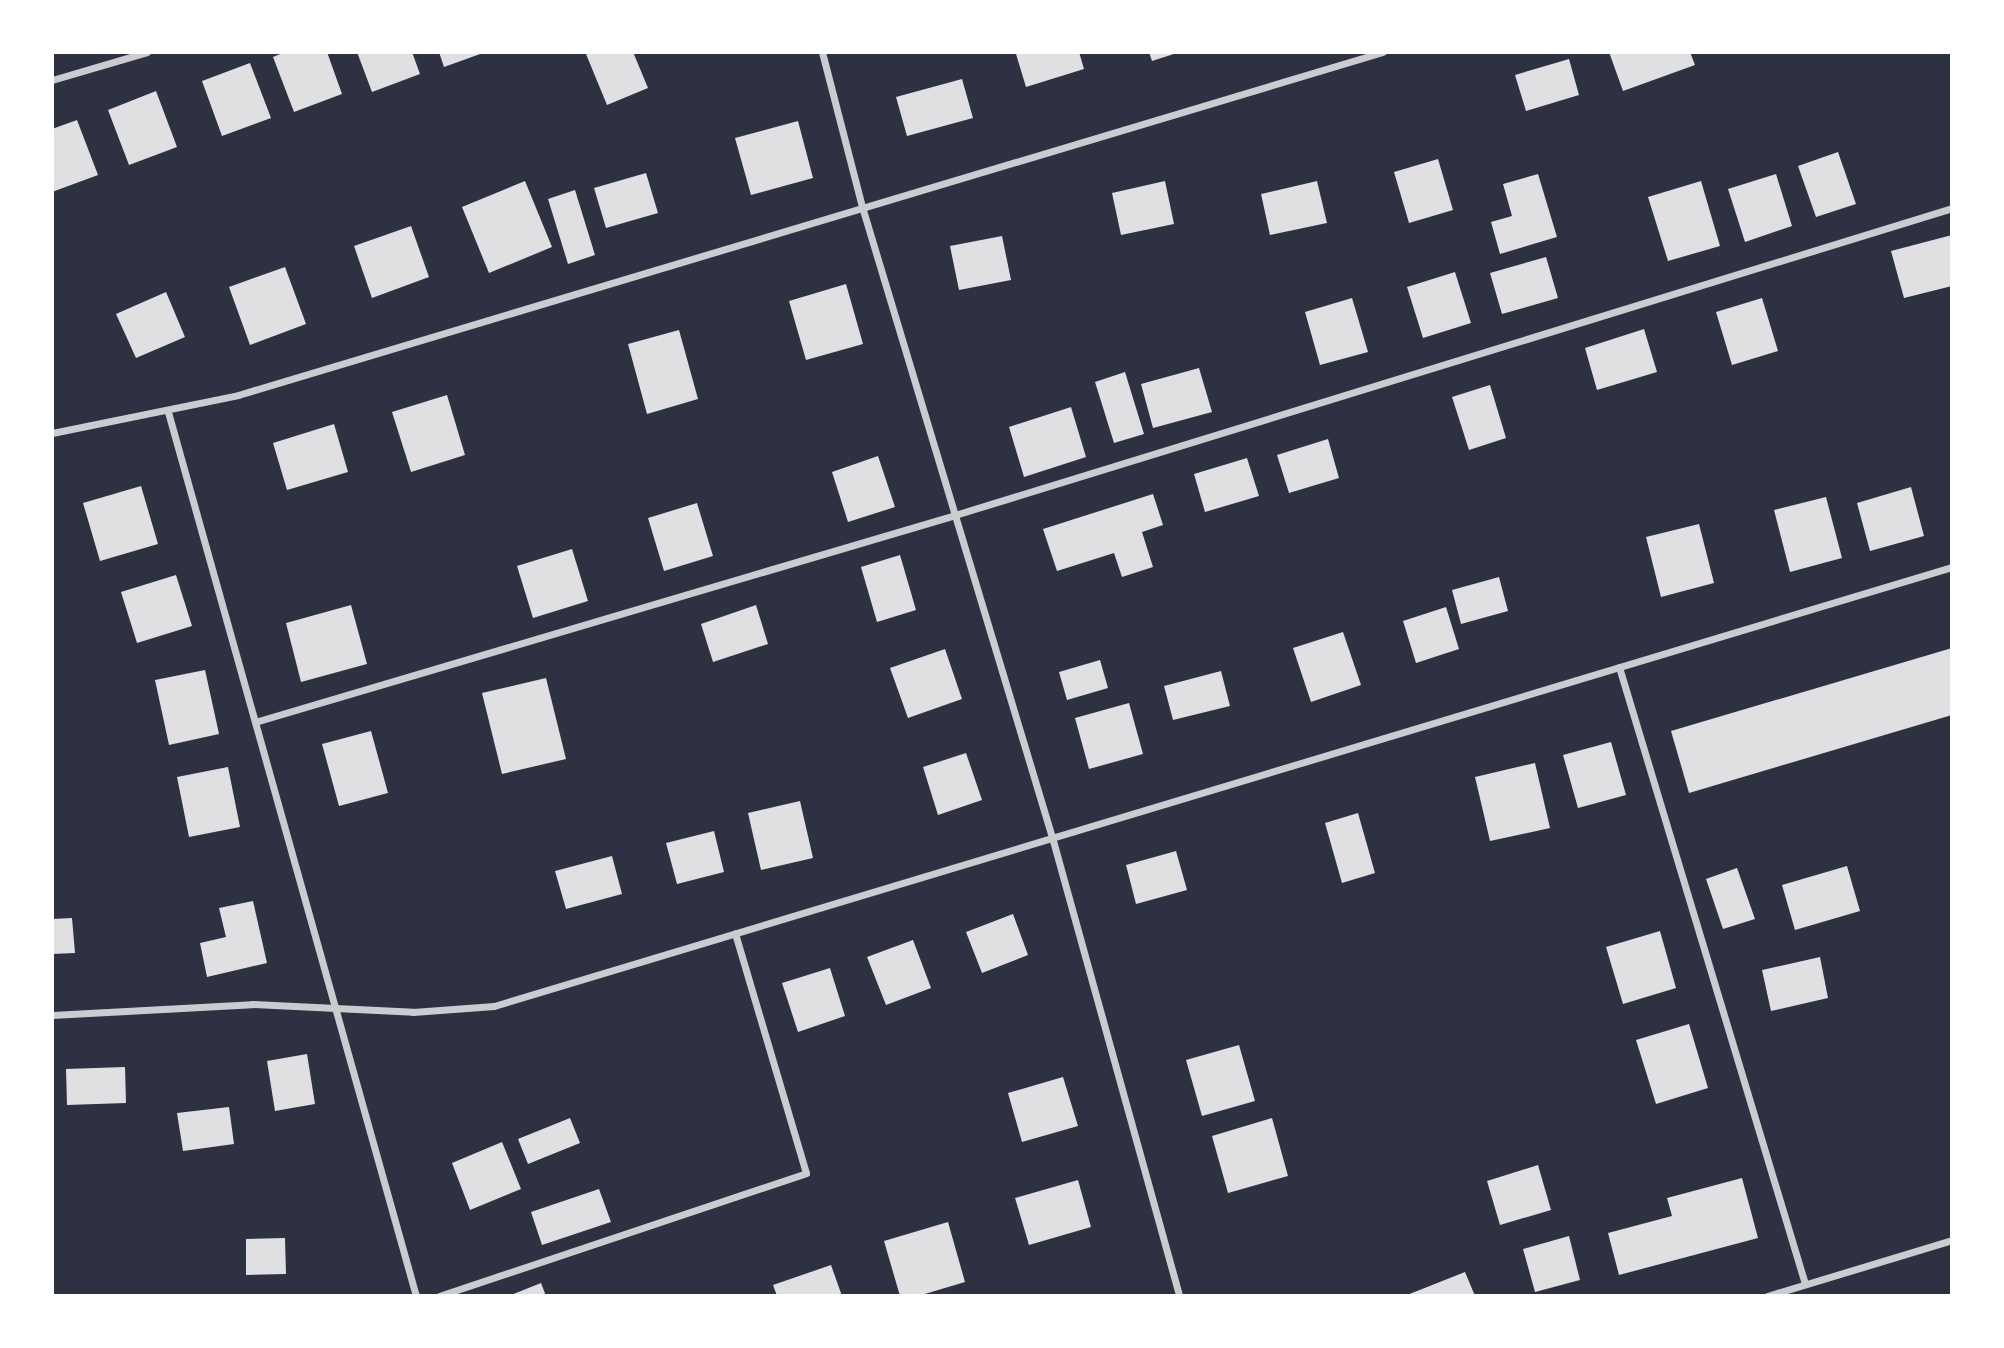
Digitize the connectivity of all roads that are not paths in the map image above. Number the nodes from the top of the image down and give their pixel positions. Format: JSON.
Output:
{"nodes":[{"id":1,"x":146,"y":52,"type":"edge"},
{"id":2,"x":822,"y":52,"type":"edge"},
{"id":3,"x":1383,"y":52,"type":"edge"},
{"id":4,"x":52,"y":80,"type":"edge"},
{"id":5,"x":1951,"y":208,"type":"edge"},
{"id":6,"x":863,"y":211,"type":"junction"},
{"id":7,"x":168,"y":412,"type":"junction"},
{"id":8,"x":52,"y":433,"type":"edge"},
{"id":9,"x":955,"y":515,"type":"junction"},
{"id":10,"x":1951,"y":566,"type":"edge"},
{"id":11,"x":1619,"y":667,"type":"junction"},
{"id":12,"x":255,"y":722,"type":"junction"},
{"id":13,"x":1052,"y":837,"type":"junction"},
{"id":14,"x":735,"y":933,"type":"junction"},
{"id":15,"x":335,"y":1008,"type":"junction"},
{"id":16,"x":52,"y":1015,"type":"edge"},
{"id":17,"x":1951,"y":1240,"type":"edge"},
{"id":18,"x":1805,"y":1284,"type":"junction"},
{"id":19,"x":416,"y":1296,"type":"edge"},
{"id":20,"x":439,"y":1296,"type":"edge"},
{"id":21,"x":1179,"y":1296,"type":"edge"},
{"id":22,"x":1767,"y":1296,"type":"edge"}],
"edges":[{"from":1,"to":4,"type":"street"},
{"from":2,"to":6,"type":"street"},
{"from":3,"to":6,"type":"street"},
{"from":5,"to":9,"type":"street"},
{"from":6,"to":7,"type":"street"},
{"from":6,"to":9,"type":"street"},
{"from":7,"to":8,"type":"street"},
{"from":7,"to":12,"type":"street"},
{"from":9,"to":12,"type":"street"},
{"from":9,"to":13,"type":"street"},
{"from":10,"to":11,"type":"street"},
{"from":11,"to":13,"type":"street"},
{"from":11,"to":18,"type":"street"},
{"from":12,"to":15,"type":"street"},
{"from":13,"to":14,"type":"street"},
{"from":13,"to":21,"type":"street"},
{"from":14,"to":15,"type":"street"},
{"from":14,"to":20,"type":"street"},
{"from":15,"to":16,"type":"street"},
{"from":15,"to":19,"type":"street"},
{"from":17,"to":18,"type":"street"},
{"from":18,"to":22,"type":"street"}]}
